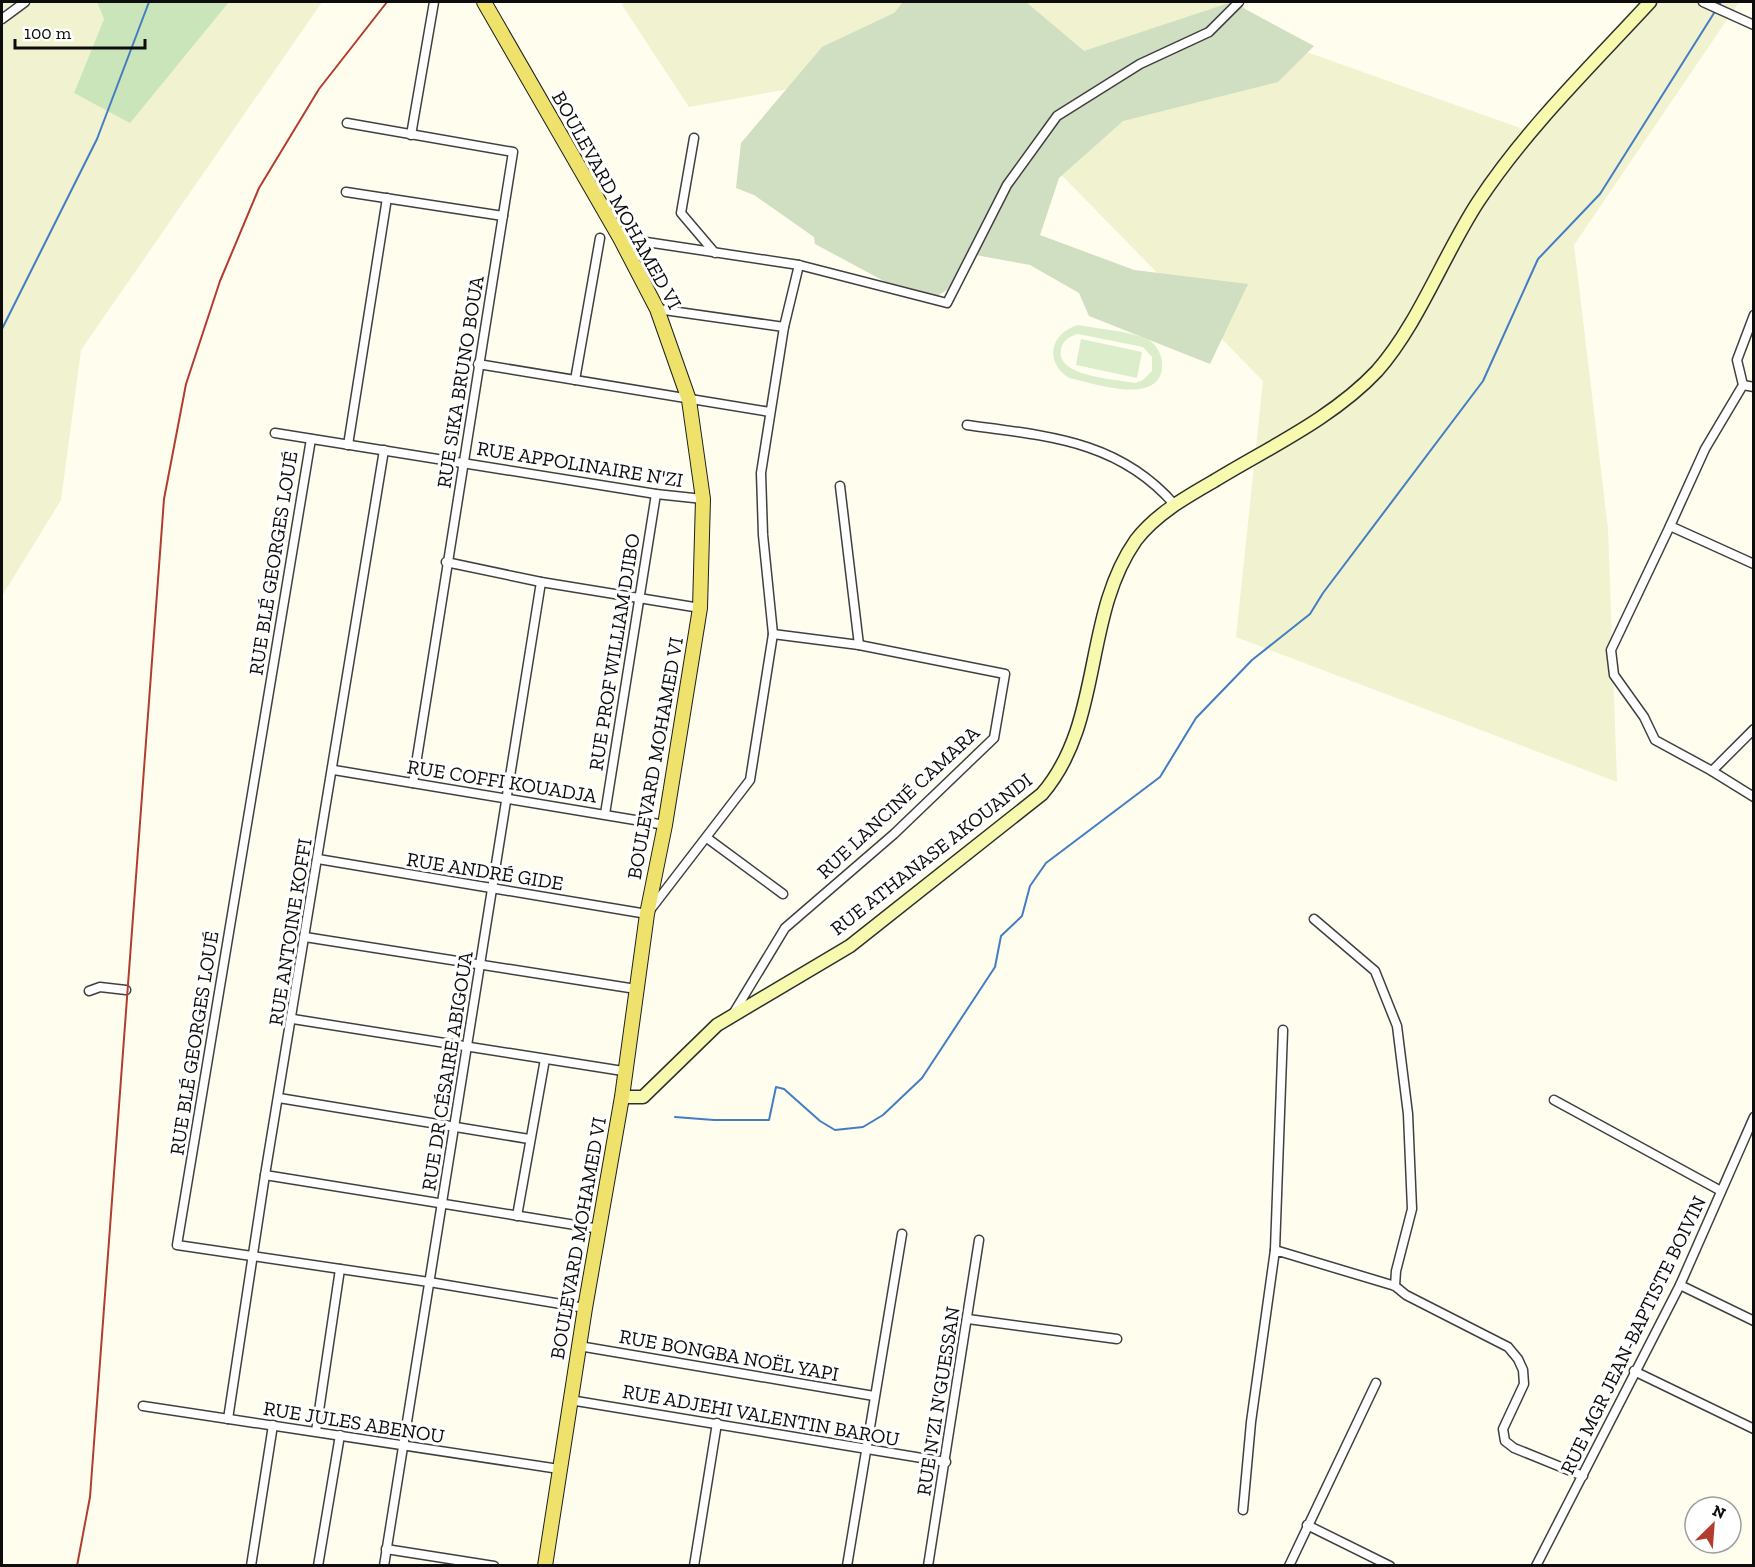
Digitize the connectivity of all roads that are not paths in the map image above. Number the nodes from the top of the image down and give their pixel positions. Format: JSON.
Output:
{"nodes":[{"id":1,"x":25,"y":2,"type":"edge"},
{"id":2,"x":434,"y":2,"type":"edge"},
{"id":3,"x":484,"y":2,"type":"edge"},
{"id":4,"x":1239,"y":2,"type":"edge"},
{"id":5,"x":1650,"y":2,"type":"edge"},
{"id":6,"x":1703,"y":2,"type":"edge"},
{"id":7,"x":2,"y":19,"type":"edge"},
{"id":8,"x":1754,"y":25,"type":"edge"},
{"id":9,"x":346,"y":123,"type":"dead end"},
{"id":10,"x":411,"y":135,"type":"junction"},
{"id":11,"x":694,"y":138,"type":"dead end"},
{"id":12,"x":346,"y":192,"type":"dead end"},
{"id":13,"x":387,"y":198,"type":"junction"},
{"id":14,"x":503,"y":216,"type":"junction"},
{"id":15,"x":600,"y":238,"type":"dead end"},
{"id":16,"x":620,"y":238,"type":"junction"},
{"id":17,"x":715,"y":253,"type":"junction"},
{"id":18,"x":798,"y":266,"type":"junction"},
{"id":19,"x":657,"y":309,"type":"junction"},
{"id":20,"x":1753,"y":321,"type":"edge"},
{"id":21,"x":784,"y":327,"type":"junction"},
{"id":22,"x":478,"y":364,"type":"junction"},
{"id":23,"x":575,"y":380,"type":"junction"},
{"id":24,"x":1743,"y":385,"type":"junction"},
{"id":25,"x":1754,"y":387,"type":"edge"},
{"id":26,"x":689,"y":400,"type":"junction"},
{"id":27,"x":770,"y":412,"type":"junction"},
{"id":28,"x":967,"y":425,"type":"dead end"},
{"id":29,"x":275,"y":433,"type":"dead end"},
{"id":30,"x":311,"y":439,"type":"junction"},
{"id":31,"x":348,"y":445,"type":"junction"},
{"id":32,"x":384,"y":450,"type":"junction"},
{"id":33,"x":465,"y":462,"type":"junction"},
{"id":34,"x":840,"y":486,"type":"dead end"},
{"id":35,"x":656,"y":494,"type":"junction"},
{"id":36,"x":703,"y":499,"type":"junction"},
{"id":37,"x":1174,"y":504,"type":"junction"},
{"id":38,"x":1670,"y":526,"type":"junction"},
{"id":39,"x":446,"y":562,"type":"junction"},
{"id":40,"x":1754,"y":564,"type":"edge"},
{"id":41,"x":541,"y":582,"type":"junction"},
{"id":42,"x":640,"y":598,"type":"junction"},
{"id":43,"x":700,"y":608,"type":"junction"},
{"id":44,"x":773,"y":633,"type":"junction"},
{"id":45,"x":859,"y":645,"type":"junction"},
{"id":46,"x":1754,"y":729,"type":"edge"},
{"id":47,"x":334,"y":770,"type":"junction"},
{"id":48,"x":1712,"y":771,"type":"junction"},
{"id":49,"x":413,"y":783,"type":"junction"},
{"id":50,"x":1754,"y":797,"type":"edge"},
{"id":51,"x":506,"y":799,"type":"junction"},
{"id":52,"x":604,"y":814,"type":"junction"},
{"id":53,"x":665,"y":825,"type":"junction"},
{"id":54,"x":707,"y":838,"type":"junction"},
{"id":55,"x":318,"y":860,"type":"junction"},
{"id":56,"x":491,"y":889,"type":"junction"},
{"id":57,"x":783,"y":894,"type":"dead end"},
{"id":58,"x":647,"y":914,"type":"junction"},
{"id":59,"x":1314,"y":919,"type":"dead end"},
{"id":60,"x":304,"y":937,"type":"junction"},
{"id":61,"x":480,"y":964,"type":"junction"},
{"id":62,"x":636,"y":989,"type":"junction"},
{"id":63,"x":126,"y":990,"type":"dead end"},
{"id":64,"x":89,"y":991,"type":"dead end"},
{"id":65,"x":732,"y":1015,"type":"junction"},
{"id":66,"x":293,"y":1019,"type":"junction"},
{"id":67,"x":1283,"y":1030,"type":"dead end"},
{"id":68,"x":467,"y":1047,"type":"junction"},
{"id":69,"x":545,"y":1059,"type":"junction"},
{"id":70,"x":624,"y":1071,"type":"junction"},
{"id":71,"x":622,"y":1097,"type":"junction"},
{"id":72,"x":279,"y":1098,"type":"junction"},
{"id":73,"x":1554,"y":1100,"type":"dead end"},
{"id":74,"x":1754,"y":1117,"type":"edge"},
{"id":75,"x":454,"y":1126,"type":"junction"},
{"id":76,"x":530,"y":1139,"type":"junction"},
{"id":77,"x":265,"y":1175,"type":"junction"},
{"id":78,"x":1721,"y":1191,"type":"junction"},
{"id":79,"x":443,"y":1204,"type":"junction"},
{"id":80,"x":517,"y":1216,"type":"junction"},
{"id":81,"x":600,"y":1229,"type":"junction"},
{"id":82,"x":902,"y":1234,"type":"dead end"},
{"id":83,"x":980,"y":1240,"type":"dead end"},
{"id":84,"x":1275,"y":1250,"type":"junction"},
{"id":85,"x":254,"y":1256,"type":"junction"},
{"id":86,"x":340,"y":1269,"type":"junction"},
{"id":87,"x":429,"y":1282,"type":"junction"},
{"id":88,"x":1680,"y":1285,"type":"junction"},
{"id":89,"x":1395,"y":1287,"type":"junction"},
{"id":90,"x":585,"y":1308,"type":"junction"},
{"id":91,"x":968,"y":1318,"type":"junction"},
{"id":92,"x":1754,"y":1321,"type":"edge"},
{"id":93,"x":1117,"y":1339,"type":"dead end"},
{"id":94,"x":579,"y":1346,"type":"junction"},
{"id":95,"x":1634,"y":1371,"type":"junction"},
{"id":96,"x":1376,"y":1383,"type":"dead end"},
{"id":97,"x":874,"y":1396,"type":"junction"},
{"id":98,"x":570,"y":1400,"type":"junction"},
{"id":99,"x":143,"y":1406,"type":"dead end"},
{"id":100,"x":228,"y":1419,"type":"junction"},
{"id":101,"x":717,"y":1423,"type":"junction"},
{"id":102,"x":273,"y":1425,"type":"junction"},
{"id":103,"x":1754,"y":1429,"type":"edge"},
{"id":104,"x":316,"y":1431,"type":"junction"},
{"id":105,"x":340,"y":1435,"type":"junction"},
{"id":106,"x":402,"y":1447,"type":"junction"},
{"id":107,"x":865,"y":1449,"type":"junction"},
{"id":108,"x":946,"y":1462,"type":"junction"},
{"id":109,"x":559,"y":1469,"type":"junction"},
{"id":110,"x":1583,"y":1476,"type":"junction"},
{"id":111,"x":1243,"y":1510,"type":"dead end"},
{"id":112,"x":1307,"y":1525,"type":"junction"},
{"id":113,"x":386,"y":1549,"type":"junction"},
{"id":114,"x":251,"y":1566,"type":"edge"},
{"id":115,"x":318,"y":1566,"type":"edge"},
{"id":116,"x":384,"y":1566,"type":"edge"},
{"id":117,"x":494,"y":1566,"type":"edge"},
{"id":118,"x":544,"y":1566,"type":"edge"},
{"id":119,"x":694,"y":1566,"type":"edge"},
{"id":120,"x":847,"y":1566,"type":"edge"},
{"id":121,"x":928,"y":1566,"type":"edge"},
{"id":122,"x":1289,"y":1566,"type":"edge"},
{"id":123,"x":1390,"y":1566,"type":"edge"},
{"id":124,"x":1536,"y":1566,"type":"edge"}],
"edges":[{"from":1,"to":7,"type":"street"},
{"from":2,"to":10,"type":"street"},
{"from":3,"to":16,"type":"main road","name":"BOULEVARD MOHAMED VI"},
{"from":4,"to":18,"type":"street"},
{"from":5,"to":37,"type":"street","name":"RUE ATHANASE AKOUANDI"},
{"from":6,"to":8,"type":"street"},
{"from":9,"to":10,"type":"street","name":"RUE SIKA BRUNO BOUA"},
{"from":10,"to":14,"type":"street","name":"RUE SIKA BRUNO BOUA"},
{"from":11,"to":17,"type":"street"},
{"from":12,"to":13,"type":"street"},
{"from":13,"to":14,"type":"street"},
{"from":13,"to":31,"type":"street"},
{"from":14,"to":22,"type":"street","name":"RUE SIKA BRUNO BOUA"},
{"from":15,"to":23,"type":"street"},
{"from":16,"to":17,"type":"street"},
{"from":16,"to":19,"type":"main road","name":"BOULEVARD MOHAMED VI"},
{"from":17,"to":18,"type":"street"},
{"from":18,"to":21,"type":"street"},
{"from":19,"to":21,"type":"street"},
{"from":19,"to":26,"type":"main road","name":"BOULEVARD MOHAMED VI"},
{"from":20,"to":24,"type":"street"},
{"from":21,"to":27,"type":"street"},
{"from":22,"to":23,"type":"street"},
{"from":22,"to":33,"type":"street","name":"RUE SIKA BRUNO BOUA"},
{"from":23,"to":26,"type":"street"},
{"from":24,"to":25,"type":"street"},
{"from":24,"to":38,"type":"street"},
{"from":26,"to":27,"type":"street"},
{"from":26,"to":36,"type":"main road","name":"BOULEVARD MOHAMED VI"},
{"from":27,"to":44,"type":"street"},
{"from":28,"to":37,"type":"street"},
{"from":29,"to":30,"type":"street","name":"RUE APPOLINAIRE N'ZI"},
{"from":30,"to":31,"type":"street","name":"RUE APPOLINAIRE N'ZI"},
{"from":30,"to":85,"type":"street","name":"RUE BLÉ GEORGES LOUÉ"},
{"from":31,"to":32,"type":"street","name":"RUE APPOLINAIRE N'ZI"},
{"from":32,"to":33,"type":"street","name":"RUE APPOLINAIRE N'ZI"},
{"from":32,"to":47,"type":"street","name":"RUE ANTOINE KOFFI"},
{"from":33,"to":35,"type":"street","name":"RUE APPOLINAIRE N'ZI"},
{"from":33,"to":39,"type":"street","name":"RUE SIKA BRUNO BOUA"},
{"from":34,"to":45,"type":"street"},
{"from":35,"to":36,"type":"street","name":"RUE APPOLINAIRE N'ZI"},
{"from":35,"to":42,"type":"street","name":"RUE PROF WILLIAM DJIBO"},
{"from":36,"to":43,"type":"main road","name":"BOULEVARD MOHAMED VI"},
{"from":37,"to":65,"type":"street","name":"RUE ATHANASE AKOUANDI"},
{"from":38,"to":40,"type":"street"},
{"from":38,"to":48,"type":"street"},
{"from":39,"to":41,"type":"street"},
{"from":39,"to":49,"type":"street","name":"RUE SIKA BRUNO BOUA"},
{"from":41,"to":42,"type":"street"},
{"from":41,"to":51,"type":"street","name":"RUE DR CÉSAIRE ABIGOUA"},
{"from":42,"to":43,"type":"street"},
{"from":42,"to":52,"type":"street","name":"RUE PROF WILLIAM DJIBO"},
{"from":43,"to":53,"type":"main road","name":"BOULEVARD MOHAMED VI"},
{"from":44,"to":45,"type":"street","name":"RUE LANCINÉ CAMARA"},
{"from":44,"to":54,"type":"street"},
{"from":45,"to":65,"type":"street","name":"RUE LANCINÉ CAMARA"},
{"from":46,"to":48,"type":"street"},
{"from":47,"to":49,"type":"street","name":"RUE COFFI KOUADJA"},
{"from":47,"to":55,"type":"street","name":"RUE ANTOINE KOFFI"},
{"from":48,"to":50,"type":"street"},
{"from":49,"to":51,"type":"street","name":"RUE COFFI KOUADJA"},
{"from":51,"to":52,"type":"street","name":"RUE COFFI KOUADJA"},
{"from":51,"to":56,"type":"street","name":"RUE DR CÉSAIRE ABIGOUA"},
{"from":52,"to":53,"type":"street","name":"RUE COFFI KOUADJA"},
{"from":53,"to":58,"type":"main road","name":"BOULEVARD MOHAMED VI"},
{"from":54,"to":57,"type":"street"},
{"from":54,"to":58,"type":"street"},
{"from":55,"to":56,"type":"street","name":"RUE ANDRÉ GIDE"},
{"from":55,"to":60,"type":"street","name":"RUE ANTOINE KOFFI"},
{"from":56,"to":58,"type":"street","name":"RUE ANDRÉ GIDE"},
{"from":56,"to":61,"type":"street","name":"RUE DR CÉSAIRE ABIGOUA"},
{"from":58,"to":62,"type":"main road","name":"BOULEVARD MOHAMED VI"},
{"from":59,"to":89,"type":"street"},
{"from":60,"to":61,"type":"street"},
{"from":60,"to":66,"type":"street","name":"RUE ANTOINE KOFFI"},
{"from":61,"to":62,"type":"street"},
{"from":61,"to":68,"type":"street","name":"RUE DR CÉSAIRE ABIGOUA"},
{"from":62,"to":70,"type":"main road","name":"BOULEVARD MOHAMED VI"},
{"from":63,"to":64,"type":"street"},
{"from":65,"to":71,"type":"street","name":"RUE ATHANASE AKOUANDI"},
{"from":66,"to":68,"type":"street"},
{"from":66,"to":72,"type":"street","name":"RUE ANTOINE KOFFI"},
{"from":67,"to":84,"type":"street"},
{"from":68,"to":69,"type":"street"},
{"from":68,"to":75,"type":"street","name":"RUE DR CÉSAIRE ABIGOUA"},
{"from":69,"to":70,"type":"street"},
{"from":69,"to":76,"type":"street"},
{"from":70,"to":71,"type":"main road","name":"BOULEVARD MOHAMED VI"},
{"from":71,"to":81,"type":"main road","name":"BOULEVARD MOHAMED VI"},
{"from":72,"to":75,"type":"street"},
{"from":72,"to":77,"type":"street","name":"RUE ANTOINE KOFFI"},
{"from":73,"to":78,"type":"street"},
{"from":74,"to":78,"type":"street","name":"RUE MGR JEAN-BAPTISTE BOIVIN"},
{"from":75,"to":76,"type":"street"},
{"from":75,"to":79,"type":"street","name":"RUE DR CÉSAIRE ABIGOUA"},
{"from":76,"to":80,"type":"street"},
{"from":77,"to":79,"type":"street"},
{"from":77,"to":85,"type":"street","name":"RUE ANTOINE KOFFI"},
{"from":78,"to":88,"type":"street","name":"RUE MGR JEAN-BAPTISTE BOIVIN"},
{"from":79,"to":80,"type":"street"},
{"from":79,"to":87,"type":"street","name":"RUE DR CÉSAIRE ABIGOUA"},
{"from":80,"to":81,"type":"street"},
{"from":81,"to":90,"type":"main road","name":"BOULEVARD MOHAMED VI"},
{"from":82,"to":97,"type":"street"},
{"from":83,"to":91,"type":"street","name":"RUE N'ZI N'GUESSAN"},
{"from":84,"to":89,"type":"street"},
{"from":84,"to":111,"type":"street"},
{"from":85,"to":86,"type":"street","name":"RUE BLÉ GEORGES LOUÉ"},
{"from":85,"to":100,"type":"street","name":"RUE ANTOINE KOFFI"},
{"from":86,"to":87,"type":"street","name":"RUE BLÉ GEORGES LOUÉ"},
{"from":86,"to":104,"type":"street"},
{"from":87,"to":90,"type":"street","name":"RUE BLÉ GEORGES LOUÉ"},
{"from":87,"to":106,"type":"street","name":"RUE DR CÉSAIRE ABIGOUA"},
{"from":88,"to":92,"type":"street"},
{"from":88,"to":95,"type":"street","name":"RUE MGR JEAN-BAPTISTE BOIVIN"},
{"from":89,"to":110,"type":"street"},
{"from":90,"to":94,"type":"main road","name":"BOULEVARD MOHAMED VI"},
{"from":91,"to":93,"type":"street"},
{"from":91,"to":108,"type":"street","name":"RUE N'ZI N'GUESSAN"},
{"from":94,"to":97,"type":"street","name":"RUE BONGBA NOËL YAPI"},
{"from":94,"to":98,"type":"main road","name":"BOULEVARD MOHAMED VI"},
{"from":95,"to":103,"type":"street"},
{"from":95,"to":110,"type":"street","name":"RUE MGR JEAN-BAPTISTE BOIVIN"},
{"from":96,"to":112,"type":"street"},
{"from":97,"to":107,"type":"street"},
{"from":98,"to":101,"type":"street","name":"RUE ADJEHI VALENTIN BAROU"},
{"from":98,"to":109,"type":"main road","name":"BOULEVARD MOHAMED VI"},
{"from":99,"to":100,"type":"street","name":"RUE JULES ABENOU"},
{"from":100,"to":102,"type":"street","name":"RUE JULES ABENOU"},
{"from":101,"to":107,"type":"street","name":"RUE ADJEHI VALENTIN BAROU"},
{"from":101,"to":119,"type":"street"},
{"from":102,"to":104,"type":"street","name":"RUE JULES ABENOU"},
{"from":102,"to":114,"type":"street"},
{"from":104,"to":105,"type":"street","name":"RUE JULES ABENOU"},
{"from":105,"to":106,"type":"street","name":"RUE JULES ABENOU"},
{"from":105,"to":115,"type":"street"},
{"from":106,"to":109,"type":"street","name":"RUE JULES ABENOU"},
{"from":106,"to":113,"type":"street","name":"RUE DR CÉSAIRE ABIGOUA"},
{"from":107,"to":108,"type":"street","name":"RUE ADJEHI VALENTIN BAROU"},
{"from":107,"to":120,"type":"street"},
{"from":108,"to":121,"type":"street","name":"RUE N'ZI N'GUESSAN"},
{"from":109,"to":118,"type":"main road","name":"BOULEVARD MOHAMED VI"},
{"from":110,"to":124,"type":"street","name":"RUE MGR JEAN-BAPTISTE BOIVIN"},
{"from":112,"to":122,"type":"street"},
{"from":112,"to":123,"type":"street"},
{"from":113,"to":116,"type":"street","name":"RUE DR CÉSAIRE ABIGOUA"},
{"from":113,"to":117,"type":"street"}]}
